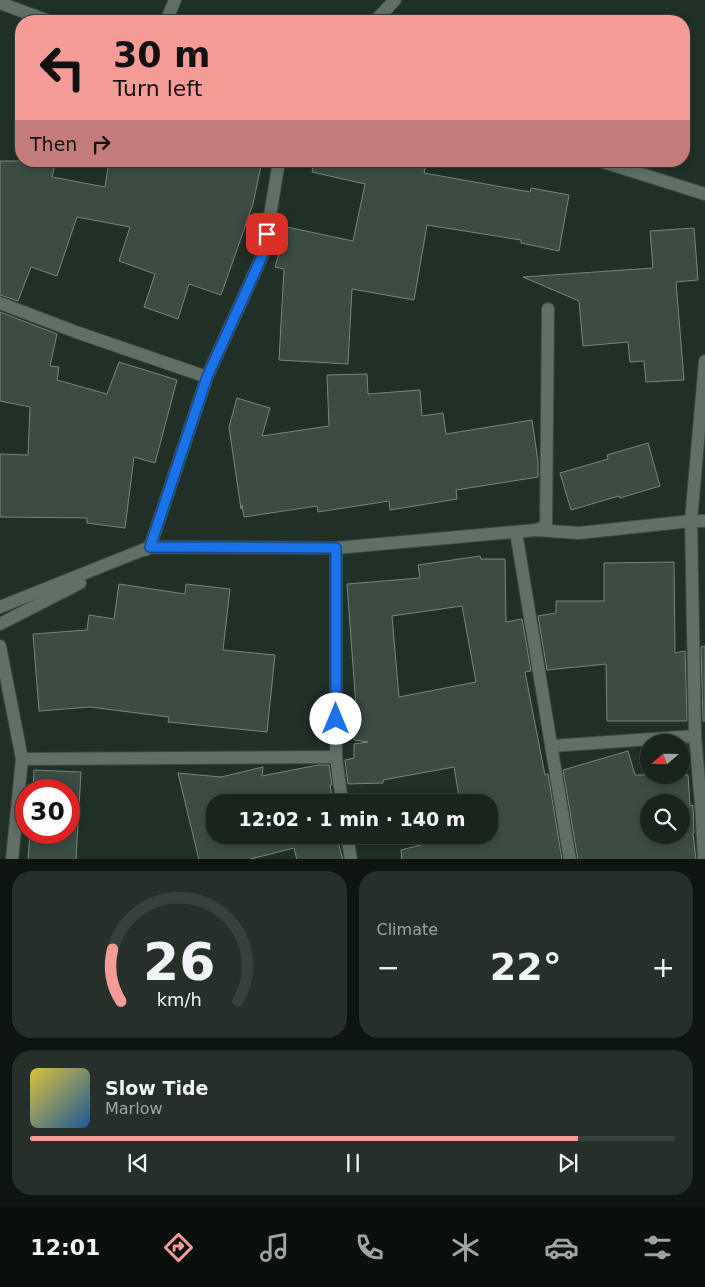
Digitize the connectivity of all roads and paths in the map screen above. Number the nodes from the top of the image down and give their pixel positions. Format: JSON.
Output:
{"nodes":[{"id":1,"x":175,"y":0,"type":"edge"},
{"id":2,"x":395,"y":0,"type":"edge"},
{"id":3,"x":0,"y":3,"type":"edge"},
{"id":4,"x":33,"y":15,"type":"edge"},
{"id":5,"x":169,"y":15,"type":"edge"},
{"id":6,"x":381,"y":15,"type":"edge"},
{"id":7,"x":278,"y":167,"type":"edge"},
{"id":8,"x":619,"y":167,"type":"edge"},
{"id":9,"x":705,"y":194,"type":"edge"},
{"id":10,"x":0,"y":302,"type":"edge"},
{"id":11,"x":548,"y":308,"type":"dead end"},
{"id":12,"x":705,"y":361,"type":"edge"},
{"id":13,"x":207,"y":377,"type":"junction"},
{"id":14,"x":691,"y":521,"type":"junction"},
{"id":15,"x":705,"y":521,"type":"edge"},
{"id":16,"x":536,"y":530,"type":"junction"},
{"id":17,"x":516,"y":532,"type":"junction"},
{"id":18,"x":150,"y":547,"type":"junction"},
{"id":19,"x":336,"y":548,"type":"junction"},
{"id":20,"x":0,"y":607,"type":"edge"},
{"id":21,"x":0,"y":624,"type":"edge"},
{"id":22,"x":0,"y":646,"type":"edge"},
{"id":23,"x":695,"y":736,"type":"junction"},
{"id":24,"x":551,"y":746,"type":"junction"},
{"id":25,"x":336,"y":757,"type":"junction"},
{"id":26,"x":22,"y":759,"type":"junction"},
{"id":27,"x":341,"y":794,"type":"edge"},
{"id":28,"x":348,"y":844,"type":"edge"},
{"id":29,"x":12,"y":859,"type":"edge"},
{"id":30,"x":351,"y":859,"type":"edge"},
{"id":31,"x":570,"y":859,"type":"edge"},
{"id":32,"x":704,"y":859,"type":"edge"}],
"edges":[{"from":1,"to":5,"type":"street"},
{"from":2,"to":6,"type":"street"},
{"from":3,"to":4,"type":"street"},
{"from":7,"to":13,"type":"street"},
{"from":8,"to":9,"type":"street"},
{"from":10,"to":13,"type":"street"},
{"from":11,"to":16,"type":"street"},
{"from":12,"to":14,"type":"street"},
{"from":13,"to":18,"type":"street"},
{"from":14,"to":15,"type":"street"},
{"from":14,"to":16,"type":"street"},
{"from":14,"to":23,"type":"street"},
{"from":16,"to":17,"type":"street"},
{"from":17,"to":19,"type":"street"},
{"from":17,"to":24,"type":"street"},
{"from":18,"to":19,"type":"street"},
{"from":18,"to":20,"type":"street"},
{"from":18,"to":21,"type":"street"},
{"from":19,"to":25,"type":"street"},
{"from":22,"to":26,"type":"street"},
{"from":23,"to":24,"type":"street"},
{"from":23,"to":32,"type":"street"},
{"from":24,"to":31,"type":"street"},
{"from":25,"to":26,"type":"street"},
{"from":25,"to":27,"type":"street"},
{"from":26,"to":29,"type":"street"},
{"from":28,"to":30,"type":"street"}]}
